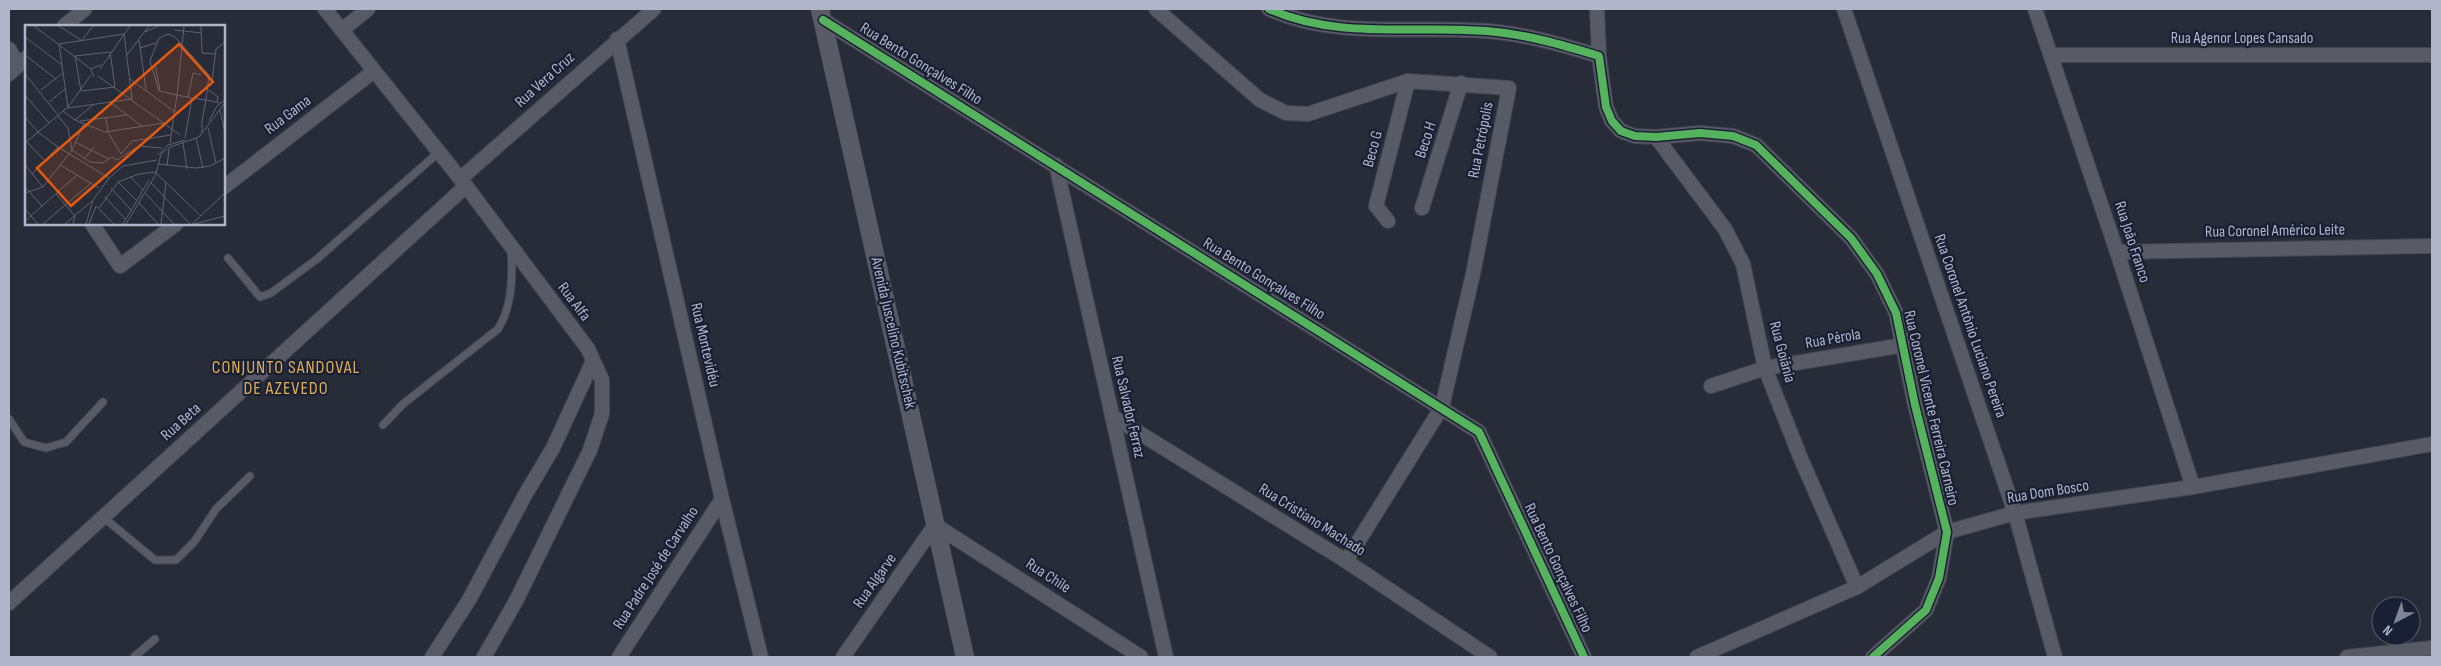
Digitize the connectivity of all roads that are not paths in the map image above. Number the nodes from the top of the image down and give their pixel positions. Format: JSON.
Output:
{"nodes":[{"id":1,"x":85,"y":9,"type":"edge"},
{"id":2,"x":324,"y":9,"type":"edge"},
{"id":3,"x":368,"y":9,"type":"edge"},
{"id":4,"x":654,"y":9,"type":"edge"},
{"id":5,"x":1156,"y":9,"type":"edge"},
{"id":6,"x":1269,"y":9,"type":"edge"},
{"id":7,"x":1597,"y":9,"type":"edge"},
{"id":8,"x":1844,"y":9,"type":"edge"},
{"id":9,"x":2035,"y":9,"type":"edge"},
{"id":10,"x":822,"y":14,"type":"edge"},
{"id":11,"x":65,"y":25,"type":"edge"},
{"id":12,"x":342,"y":30,"type":"junction"},
{"id":13,"x":617,"y":39,"type":"junction"},
{"id":14,"x":9,"y":49,"type":"edge"},
{"id":15,"x":2051,"y":55,"type":"junction"},
{"id":16,"x":2432,"y":55,"type":"edge"},
{"id":17,"x":1599,"y":56,"type":"junction"},
{"id":18,"x":18,"y":66,"type":"edge"},
{"id":19,"x":374,"y":71,"type":"junction"},
{"id":20,"x":1408,"y":81,"type":"junction"},
{"id":21,"x":1461,"y":83,"type":"junction"},
{"id":22,"x":1656,"y":137,"type":"junction"},
{"id":23,"x":439,"y":152,"type":"junction"},
{"id":24,"x":1056,"y":165,"type":"junction"},
{"id":25,"x":463,"y":183,"type":"junction"},
{"id":26,"x":225,"y":186,"type":"edge"},
{"id":27,"x":1422,"y":208,"type":"dead end"},
{"id":28,"x":1388,"y":221,"type":"dead end"},
{"id":29,"x":93,"y":225,"type":"edge"},
{"id":30,"x":175,"y":225,"type":"edge"},
{"id":31,"x":2432,"y":246,"type":"edge"},
{"id":32,"x":511,"y":247,"type":"junction"},
{"id":33,"x":2117,"y":252,"type":"junction"},
{"id":34,"x":228,"y":258,"type":"dead end"},
{"id":35,"x":1904,"y":345,"type":"junction"},
{"id":36,"x":593,"y":361,"type":"junction"},
{"id":37,"x":1765,"y":368,"type":"junction"},
{"id":38,"x":1711,"y":386,"type":"dead end"},
{"id":39,"x":103,"y":402,"type":"dead end"},
{"id":40,"x":1442,"y":407,"type":"junction"},
{"id":41,"x":1112,"y":416,"type":"junction"},
{"id":42,"x":9,"y":419,"type":"edge"},
{"id":43,"x":383,"y":425,"type":"dead end"},
{"id":44,"x":2432,"y":444,"type":"edge"},
{"id":45,"x":250,"y":476,"type":"dead end"},
{"id":46,"x":2194,"y":487,"type":"junction"},
{"id":47,"x":722,"y":499,"type":"junction"},
{"id":48,"x":2015,"y":513,"type":"junction"},
{"id":49,"x":103,"y":517,"type":"junction"},
{"id":50,"x":935,"y":525,"type":"junction"},
{"id":51,"x":1946,"y":532,"type":"junction"},
{"id":52,"x":1346,"y":561,"type":"junction"},
{"id":53,"x":1857,"y":587,"type":"junction"},
{"id":54,"x":9,"y":603,"type":"edge"},
{"id":55,"x":155,"y":639,"type":"dead end"},
{"id":56,"x":2432,"y":648,"type":"edge"},
{"id":57,"x":134,"y":657,"type":"edge"},
{"id":58,"x":432,"y":657,"type":"edge"},
{"id":59,"x":484,"y":657,"type":"edge"},
{"id":60,"x":619,"y":657,"type":"edge"},
{"id":61,"x":761,"y":657,"type":"edge"},
{"id":62,"x":843,"y":657,"type":"edge"},
{"id":63,"x":966,"y":657,"type":"edge"},
{"id":64,"x":1141,"y":657,"type":"edge"},
{"id":65,"x":1166,"y":657,"type":"edge"},
{"id":66,"x":1490,"y":657,"type":"edge"},
{"id":67,"x":1584,"y":657,"type":"edge"},
{"id":68,"x":1697,"y":657,"type":"edge"},
{"id":69,"x":1873,"y":657,"type":"edge"},
{"id":70,"x":2055,"y":657,"type":"edge"},
{"id":71,"x":2347,"y":657,"type":"edge"}],
"edges":[{"from":1,"to":11,"type":"street"},
{"from":2,"to":12,"type":"street","name":"Rua Alfa"},
{"from":3,"to":12,"type":"street"},
{"from":4,"to":13,"type":"street","name":"Rua Vera Cruz"},
{"from":5,"to":20,"type":"street","name":"Rua Petrópolis"},
{"from":6,"to":17,"type":"street"},
{"from":7,"to":17,"type":"street","name":"Rua Coronel Vicente Ferreira Carneiro"},
{"from":8,"to":48,"type":"street","name":"Rua Coronel Antônio Luciano Pereira"},
{"from":9,"to":15,"type":"street","name":"Rua João Franco"},
{"from":10,"to":24,"type":"street","name":"Rua Bento Gonçalves Filho"},
{"from":10,"to":50,"type":"street","name":"Avenida Juscelino Kubitschek"},
{"from":12,"to":19,"type":"street","name":"Rua Alfa"},
{"from":13,"to":25,"type":"street","name":"Rua Vera Cruz"},
{"from":13,"to":47,"type":"street","name":"Rua Montevidéu"},
{"from":14,"to":18,"type":"street"},
{"from":15,"to":16,"type":"street","name":"Rua Agenor Lopes Cansado"},
{"from":15,"to":33,"type":"street","name":"Rua João Franco"},
{"from":17,"to":22,"type":"street","name":"Rua Coronel Vicente Ferreira Carneiro"},
{"from":19,"to":23,"type":"street","name":"Rua Alfa"},
{"from":19,"to":26,"type":"street","name":"Rua Gama"},
{"from":20,"to":21,"type":"street","name":"Rua Petrópolis"},
{"from":20,"to":28,"type":"street","name":"Beco G"},
{"from":21,"to":27,"type":"street","name":"Beco H"},
{"from":21,"to":40,"type":"street","name":"Rua Petrópolis"},
{"from":22,"to":35,"type":"street","name":"Rua Coronel Vicente Ferreira Carneiro"},
{"from":22,"to":37,"type":"street","name":"Rua Goiânia"},
{"from":23,"to":25,"type":"street","name":"Rua Alfa"},
{"from":23,"to":34,"type":"lane"},
{"from":24,"to":40,"type":"street","name":"Rua Bento Gonçalves Filho"},
{"from":24,"to":41,"type":"street","name":"Rua Salvador Ferraz"},
{"from":25,"to":32,"type":"street","name":"Rua Alfa"},
{"from":25,"to":49,"type":"street","name":"Rua Beta"},
{"from":29,"to":30,"type":"street"},
{"from":31,"to":33,"type":"street","name":"Rua Coronel Américo Leite"},
{"from":32,"to":36,"type":"street","name":"Rua Alfa"},
{"from":32,"to":43,"type":"lane"},
{"from":33,"to":46,"type":"street","name":"Rua João Franco"},
{"from":35,"to":37,"type":"street","name":"Rua Pérola"},
{"from":35,"to":51,"type":"street","name":"Rua Coronel Vicente Ferreira Carneiro"},
{"from":36,"to":58,"type":"street"},
{"from":36,"to":59,"type":"street","name":"Rua Alfa"},
{"from":37,"to":38,"type":"street","name":"Rua Pérola"},
{"from":37,"to":53,"type":"street","name":"Rua Goiânia"},
{"from":39,"to":42,"type":"lane"},
{"from":40,"to":52,"type":"street","name":"Rua Petrópolis"},
{"from":40,"to":67,"type":"street","name":"Rua Bento Gonçalves Filho"},
{"from":41,"to":52,"type":"street","name":"Rua Cristiano Machado"},
{"from":41,"to":65,"type":"street","name":"Rua Salvador Ferraz"},
{"from":44,"to":46,"type":"street","name":"Rua Dom Bosco"},
{"from":45,"to":49,"type":"lane"},
{"from":46,"to":48,"type":"street","name":"Rua Dom Bosco"},
{"from":47,"to":60,"type":"street","name":"Rua Padre José de Carvalho"},
{"from":47,"to":61,"type":"street","name":"Rua Montevidéu"},
{"from":48,"to":51,"type":"street","name":"Rua Dom Bosco"},
{"from":48,"to":70,"type":"street","name":"Rua Coronel Antônio Luciano Pereira"},
{"from":49,"to":54,"type":"street","name":"Rua Beta"},
{"from":50,"to":62,"type":"street","name":"Rua Algarve"},
{"from":50,"to":63,"type":"street","name":"Avenida Juscelino Kubitschek"},
{"from":50,"to":64,"type":"street","name":"Rua Chile"},
{"from":51,"to":53,"type":"street","name":"Rua Dom Bosco"},
{"from":51,"to":69,"type":"street","name":"Rua Coronel Vicente Ferreira Carneiro"},
{"from":52,"to":66,"type":"street","name":"Rua Cristiano Machado"},
{"from":53,"to":68,"type":"street","name":"Rua Dom Bosco"},
{"from":55,"to":57,"type":"lane"},
{"from":56,"to":71,"type":"street"}]}
